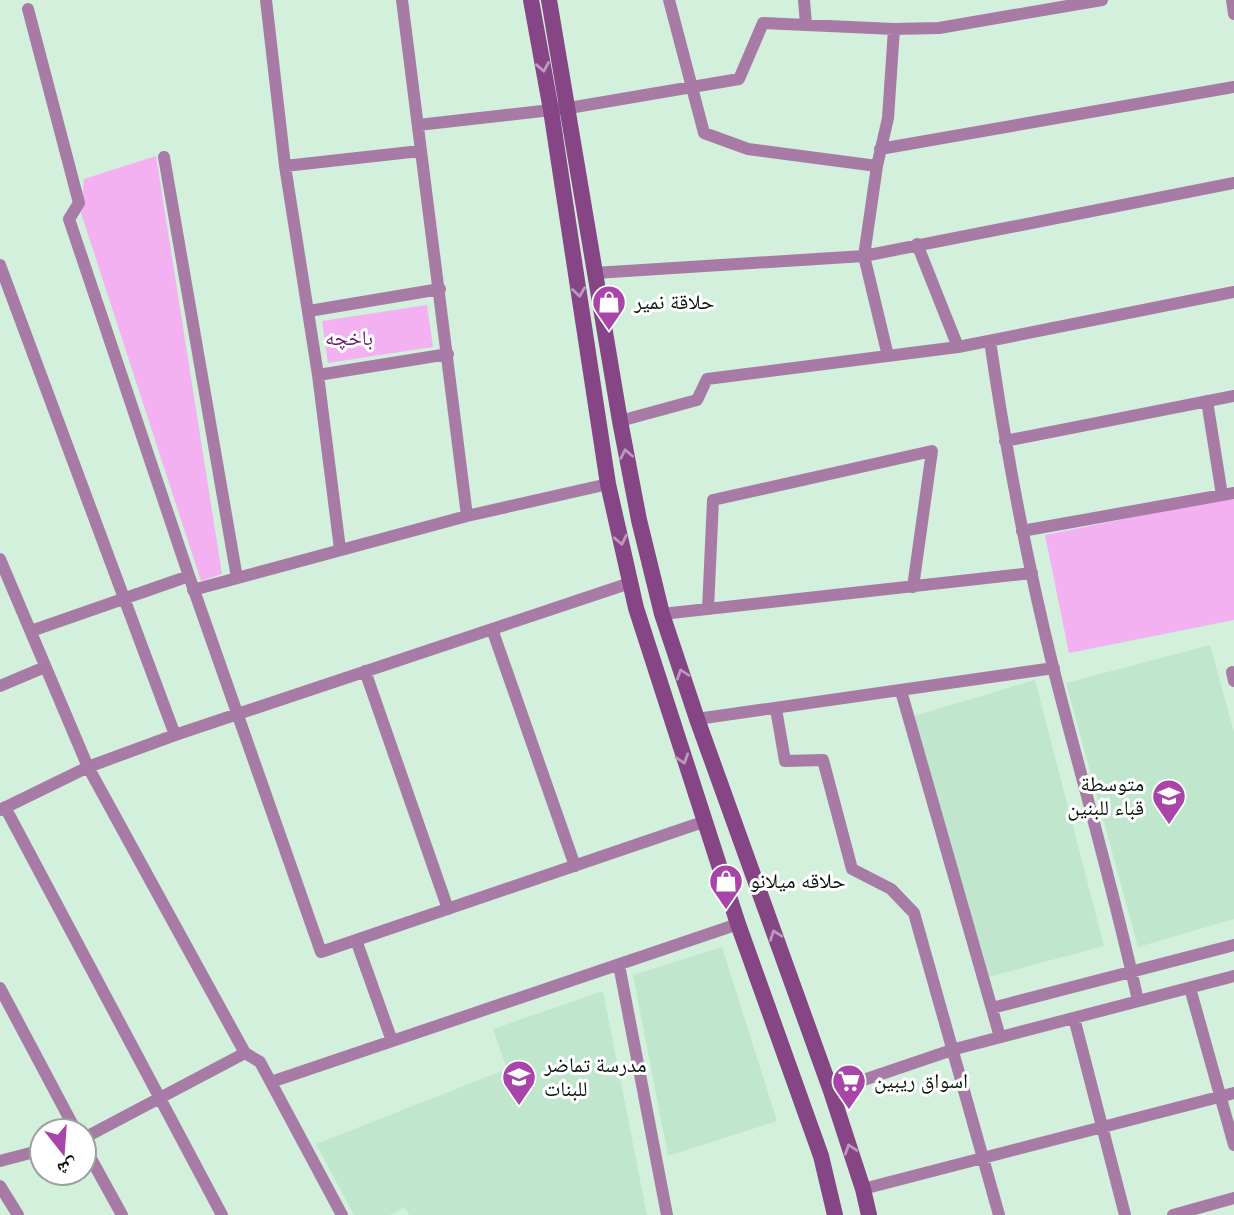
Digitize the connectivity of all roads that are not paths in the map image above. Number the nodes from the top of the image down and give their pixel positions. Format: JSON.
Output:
{"nodes":[{"id":1,"x":266,"y":0,"type":"edge"},
{"id":2,"x":402,"y":0,"type":"edge"},
{"id":3,"x":531,"y":0,"type":"edge"},
{"id":4,"x":550,"y":0,"type":"edge"},
{"id":5,"x":669,"y":0,"type":"edge"},
{"id":6,"x":804,"y":0,"type":"edge"},
{"id":7,"x":1102,"y":0,"type":"edge"},
{"id":8,"x":1232,"y":0,"type":"edge"},
{"id":9,"x":28,"y":9,"type":"dead end"},
{"id":10,"x":1234,"y":14,"type":"edge"},
{"id":11,"x":806,"y":24,"type":"junction"},
{"id":12,"x":894,"y":29,"type":"junction"},
{"id":13,"x":1234,"y":87,"type":"edge"},
{"id":14,"x":691,"y":88,"type":"junction"},
{"id":15,"x":569,"y":108,"type":"junction"},
{"id":16,"x":551,"y":110,"type":"junction"},
{"id":17,"x":418,"y":125,"type":"junction"},
{"id":18,"x":880,"y":149,"type":"junction"},
{"id":19,"x":420,"y":150,"type":"junction"},
{"id":20,"x":164,"y":157,"type":"dead end"},
{"id":21,"x":285,"y":166,"type":"junction"},
{"id":22,"x":877,"y":166,"type":"junction"},
{"id":23,"x":1234,"y":183,"type":"edge"},
{"id":24,"x":917,"y":244,"type":"junction"},
{"id":25,"x":864,"y":256,"type":"junction"},
{"id":26,"x":0,"y":265,"type":"edge"},
{"id":27,"x":595,"y":273,"type":"junction"},
{"id":28,"x":440,"y":289,"type":"junction"},
{"id":29,"x":1234,"y":292,"type":"edge"},
{"id":30,"x":309,"y":311,"type":"junction"},
{"id":31,"x":989,"y":341,"type":"junction"},
{"id":32,"x":958,"y":347,"type":"junction"},
{"id":33,"x":448,"y":355,"type":"junction"},
{"id":34,"x":888,"y":356,"type":"junction"},
{"id":35,"x":318,"y":375,"type":"junction"},
{"id":36,"x":1234,"y":396,"type":"edge"},
{"id":37,"x":1207,"y":401,"type":"junction"},
{"id":38,"x":620,"y":421,"type":"junction"},
{"id":39,"x":1004,"y":442,"type":"junction"},
{"id":40,"x":608,"y":484,"type":"junction"},
{"id":41,"x":1228,"y":494,"type":"edge"},
{"id":42,"x":467,"y":516,"type":"junction"},
{"id":43,"x":1022,"y":531,"type":"junction"},
{"id":44,"x":340,"y":549,"type":"junction"},
{"id":45,"x":2,"y":568,"type":"edge"},
{"id":46,"x":1031,"y":573,"type":"junction"},
{"id":47,"x":189,"y":576,"type":"junction"},
{"id":48,"x":237,"y":578,"type":"junction"},
{"id":49,"x":630,"y":583,"type":"junction"},
{"id":50,"x":913,"y":587,"type":"junction"},
{"id":51,"x":193,"y":590,"type":"junction"},
{"id":52,"x":124,"y":597,"type":"junction"},
{"id":53,"x":708,"y":610,"type":"junction"},
{"id":54,"x":662,"y":614,"type":"junction"},
{"id":55,"x":492,"y":629,"type":"junction"},
{"id":56,"x":31,"y":631,"type":"junction"},
{"id":57,"x":45,"y":667,"type":"junction"},
{"id":58,"x":1054,"y":668,"type":"junction"},
{"id":59,"x":365,"y":671,"type":"junction"},
{"id":60,"x":0,"y":686,"type":"edge"},
{"id":61,"x":901,"y":691,"type":"junction"},
{"id":62,"x":776,"y":709,"type":"junction"},
{"id":63,"x":237,"y":714,"type":"junction"},
{"id":64,"x":697,"y":719,"type":"junction"},
{"id":65,"x":175,"y":734,"type":"junction"},
{"id":66,"x":88,"y":766,"type":"junction"},
{"id":67,"x":3,"y":808,"type":"edge"},
{"id":68,"x":704,"y":822,"type":"junction"},
{"id":69,"x":575,"y":866,"type":"junction"},
{"id":70,"x":448,"y":909,"type":"junction"},
{"id":71,"x":738,"y":924,"type":"junction"},
{"id":72,"x":356,"y":940,"type":"junction"},
{"id":73,"x":1234,"y":945,"type":"edge"},
{"id":74,"x":619,"y":965,"type":"junction"},
{"id":75,"x":1132,"y":972,"type":"junction"},
{"id":76,"x":1234,"y":976,"type":"edge"},
{"id":77,"x":0,"y":988,"type":"edge"},
{"id":78,"x":1190,"y":988,"type":"junction"},
{"id":79,"x":1138,"y":1001,"type":"junction"},
{"id":80,"x":992,"y":1008,"type":"junction"},
{"id":81,"x":1074,"y":1018,"type":"junction"},
{"id":82,"x":1000,"y":1038,"type":"junction"},
{"id":83,"x":392,"y":1041,"type":"junction"},
{"id":84,"x":954,"y":1049,"type":"junction"},
{"id":85,"x":245,"y":1052,"type":"junction"},
{"id":86,"x":271,"y":1082,"type":"junction"},
{"id":87,"x":831,"y":1091,"type":"junction"},
{"id":88,"x":1228,"y":1095,"type":"edge"},
{"id":89,"x":159,"y":1097,"type":"junction"},
{"id":90,"x":69,"y":1117,"type":"edge"},
{"id":91,"x":1103,"y":1126,"type":"junction"},
{"id":92,"x":98,"y":1130,"type":"edge"},
{"id":93,"x":1234,"y":1145,"type":"edge"},
{"id":94,"x":28,"y":1154,"type":"edge"},
{"id":95,"x":984,"y":1157,"type":"junction"},
{"id":96,"x":0,"y":1161,"type":"edge"},
{"id":97,"x":98,"y":1171,"type":"edge"},
{"id":98,"x":0,"y":1186,"type":"edge"},
{"id":99,"x":863,"y":1189,"type":"junction"},
{"id":100,"x":1234,"y":1198,"type":"edge"},
{"id":101,"x":18,"y":1215,"type":"edge"},
{"id":102,"x":122,"y":1215,"type":"edge"},
{"id":103,"x":222,"y":1215,"type":"edge"},
{"id":104,"x":342,"y":1215,"type":"edge"},
{"id":105,"x":667,"y":1215,"type":"edge"},
{"id":106,"x":835,"y":1215,"type":"edge"},
{"id":107,"x":869,"y":1215,"type":"edge"},
{"id":108,"x":999,"y":1215,"type":"edge"},
{"id":109,"x":1125,"y":1215,"type":"edge"},
{"id":110,"x":1173,"y":1215,"type":"edge"}],
"edges":[{"from":1,"to":21,"type":"street"},
{"from":2,"to":17,"type":"street"},
{"from":3,"to":16,"type":"main road","one_way":true},
{"from":4,"to":15,"type":"main road"},
{"from":5,"to":14,"type":"street"},
{"from":6,"to":11,"type":"street"},
{"from":7,"to":12,"type":"street"},
{"from":8,"to":10,"type":"street"},
{"from":9,"to":47,"type":"street"},
{"from":11,"to":12,"type":"street"},
{"from":11,"to":14,"type":"street"},
{"from":12,"to":18,"type":"street"},
{"from":13,"to":18,"type":"street"},
{"from":14,"to":15,"type":"street"},
{"from":14,"to":22,"type":"street"},
{"from":15,"to":16,"type":"street"},
{"from":15,"to":27,"type":"main road"},
{"from":16,"to":17,"type":"street"},
{"from":16,"to":40,"type":"main road","one_way":true},
{"from":17,"to":19,"type":"street"},
{"from":18,"to":22,"type":"street"},
{"from":19,"to":21,"type":"street"},
{"from":19,"to":28,"type":"street"},
{"from":20,"to":48,"type":"street"},
{"from":21,"to":30,"type":"street"},
{"from":22,"to":25,"type":"street"},
{"from":23,"to":24,"type":"street"},
{"from":24,"to":25,"type":"street"},
{"from":24,"to":32,"type":"street"},
{"from":25,"to":27,"type":"street"},
{"from":25,"to":34,"type":"street"},
{"from":26,"to":52,"type":"street"},
{"from":27,"to":38,"type":"main road"},
{"from":28,"to":30,"type":"street"},
{"from":28,"to":33,"type":"street"},
{"from":29,"to":31,"type":"street"},
{"from":30,"to":35,"type":"street"},
{"from":31,"to":32,"type":"street"},
{"from":31,"to":39,"type":"street"},
{"from":32,"to":34,"type":"street"},
{"from":33,"to":35,"type":"street"},
{"from":33,"to":42,"type":"street"},
{"from":34,"to":38,"type":"street"},
{"from":35,"to":44,"type":"street"},
{"from":36,"to":37,"type":"street"},
{"from":37,"to":39,"type":"street"},
{"from":37,"to":41,"type":"street"},
{"from":54,"to":38,"type":"main road","one_way":true},
{"from":39,"to":43,"type":"street"},
{"from":40,"to":42,"type":"street"},
{"from":40,"to":49,"type":"main road","one_way":true},
{"from":41,"to":43,"type":"street"},
{"from":42,"to":44,"type":"street"},
{"from":43,"to":46,"type":"street"},
{"from":44,"to":48,"type":"street"},
{"from":45,"to":56,"type":"street"},
{"from":46,"to":50,"type":"street"},
{"from":46,"to":58,"type":"street"},
{"from":47,"to":51,"type":"street"},
{"from":47,"to":52,"type":"street"},
{"from":48,"to":51,"type":"street"},
{"from":49,"to":55,"type":"street"},
{"from":49,"to":68,"type":"main road","one_way":true},
{"from":50,"to":53,"type":"street"},
{"from":50,"to":53,"type":"street"},
{"from":51,"to":63,"type":"street"},
{"from":52,"to":56,"type":"street"},
{"from":52,"to":65,"type":"street"},
{"from":53,"to":54,"type":"street"},
{"from":64,"to":54,"type":"main road","one_way":true},
{"from":55,"to":59,"type":"street"},
{"from":55,"to":69,"type":"street"},
{"from":56,"to":57,"type":"street"},
{"from":57,"to":60,"type":"street"},
{"from":57,"to":66,"type":"street"},
{"from":58,"to":61,"type":"street"},
{"from":58,"to":75,"type":"street"},
{"from":59,"to":63,"type":"street"},
{"from":59,"to":70,"type":"street"},
{"from":61,"to":62,"type":"street"},
{"from":61,"to":80,"type":"street"},
{"from":62,"to":64,"type":"street"},
{"from":62,"to":84,"type":"street"},
{"from":63,"to":65,"type":"street"},
{"from":63,"to":72,"type":"street"},
{"from":87,"to":64,"type":"main road","one_way":true},
{"from":65,"to":66,"type":"street"},
{"from":66,"to":67,"type":"street"},
{"from":66,"to":85,"type":"street"},
{"from":67,"to":89,"type":"street"},
{"from":68,"to":69,"type":"street"},
{"from":68,"to":71,"type":"main road"},
{"from":69,"to":70,"type":"street"},
{"from":70,"to":72,"type":"street"},
{"from":71,"to":74,"type":"street"},
{"from":71,"to":106,"type":"main road"},
{"from":72,"to":83,"type":"street"},
{"from":73,"to":75,"type":"street"},
{"from":74,"to":83,"type":"street"},
{"from":74,"to":105,"type":"street"},
{"from":75,"to":79,"type":"street"},
{"from":75,"to":80,"type":"street"},
{"from":76,"to":78,"type":"street"},
{"from":77,"to":90,"type":"street"},
{"from":78,"to":79,"type":"street"},
{"from":78,"to":88,"type":"street"},
{"from":79,"to":81,"type":"street"},
{"from":80,"to":82,"type":"street"},
{"from":81,"to":82,"type":"street"},
{"from":81,"to":91,"type":"street"},
{"from":82,"to":84,"type":"street"},
{"from":83,"to":86,"type":"street"},
{"from":84,"to":87,"type":"street"},
{"from":84,"to":95,"type":"street"},
{"from":85,"to":86,"type":"street"},
{"from":85,"to":89,"type":"street"},
{"from":86,"to":104,"type":"street"},
{"from":99,"to":87,"type":"main road","one_way":true},
{"from":88,"to":91,"type":"street"},
{"from":88,"to":93,"type":"street"},
{"from":89,"to":92,"type":"street"},
{"from":89,"to":103,"type":"street"},
{"from":91,"to":95,"type":"street"},
{"from":91,"to":109,"type":"street"},
{"from":94,"to":96,"type":"street"},
{"from":95,"to":99,"type":"street"},
{"from":95,"to":108,"type":"street"},
{"from":97,"to":102,"type":"street"},
{"from":98,"to":101,"type":"street"},
{"from":99,"to":107,"type":"main road"},
{"from":100,"to":110,"type":"street"}]}
